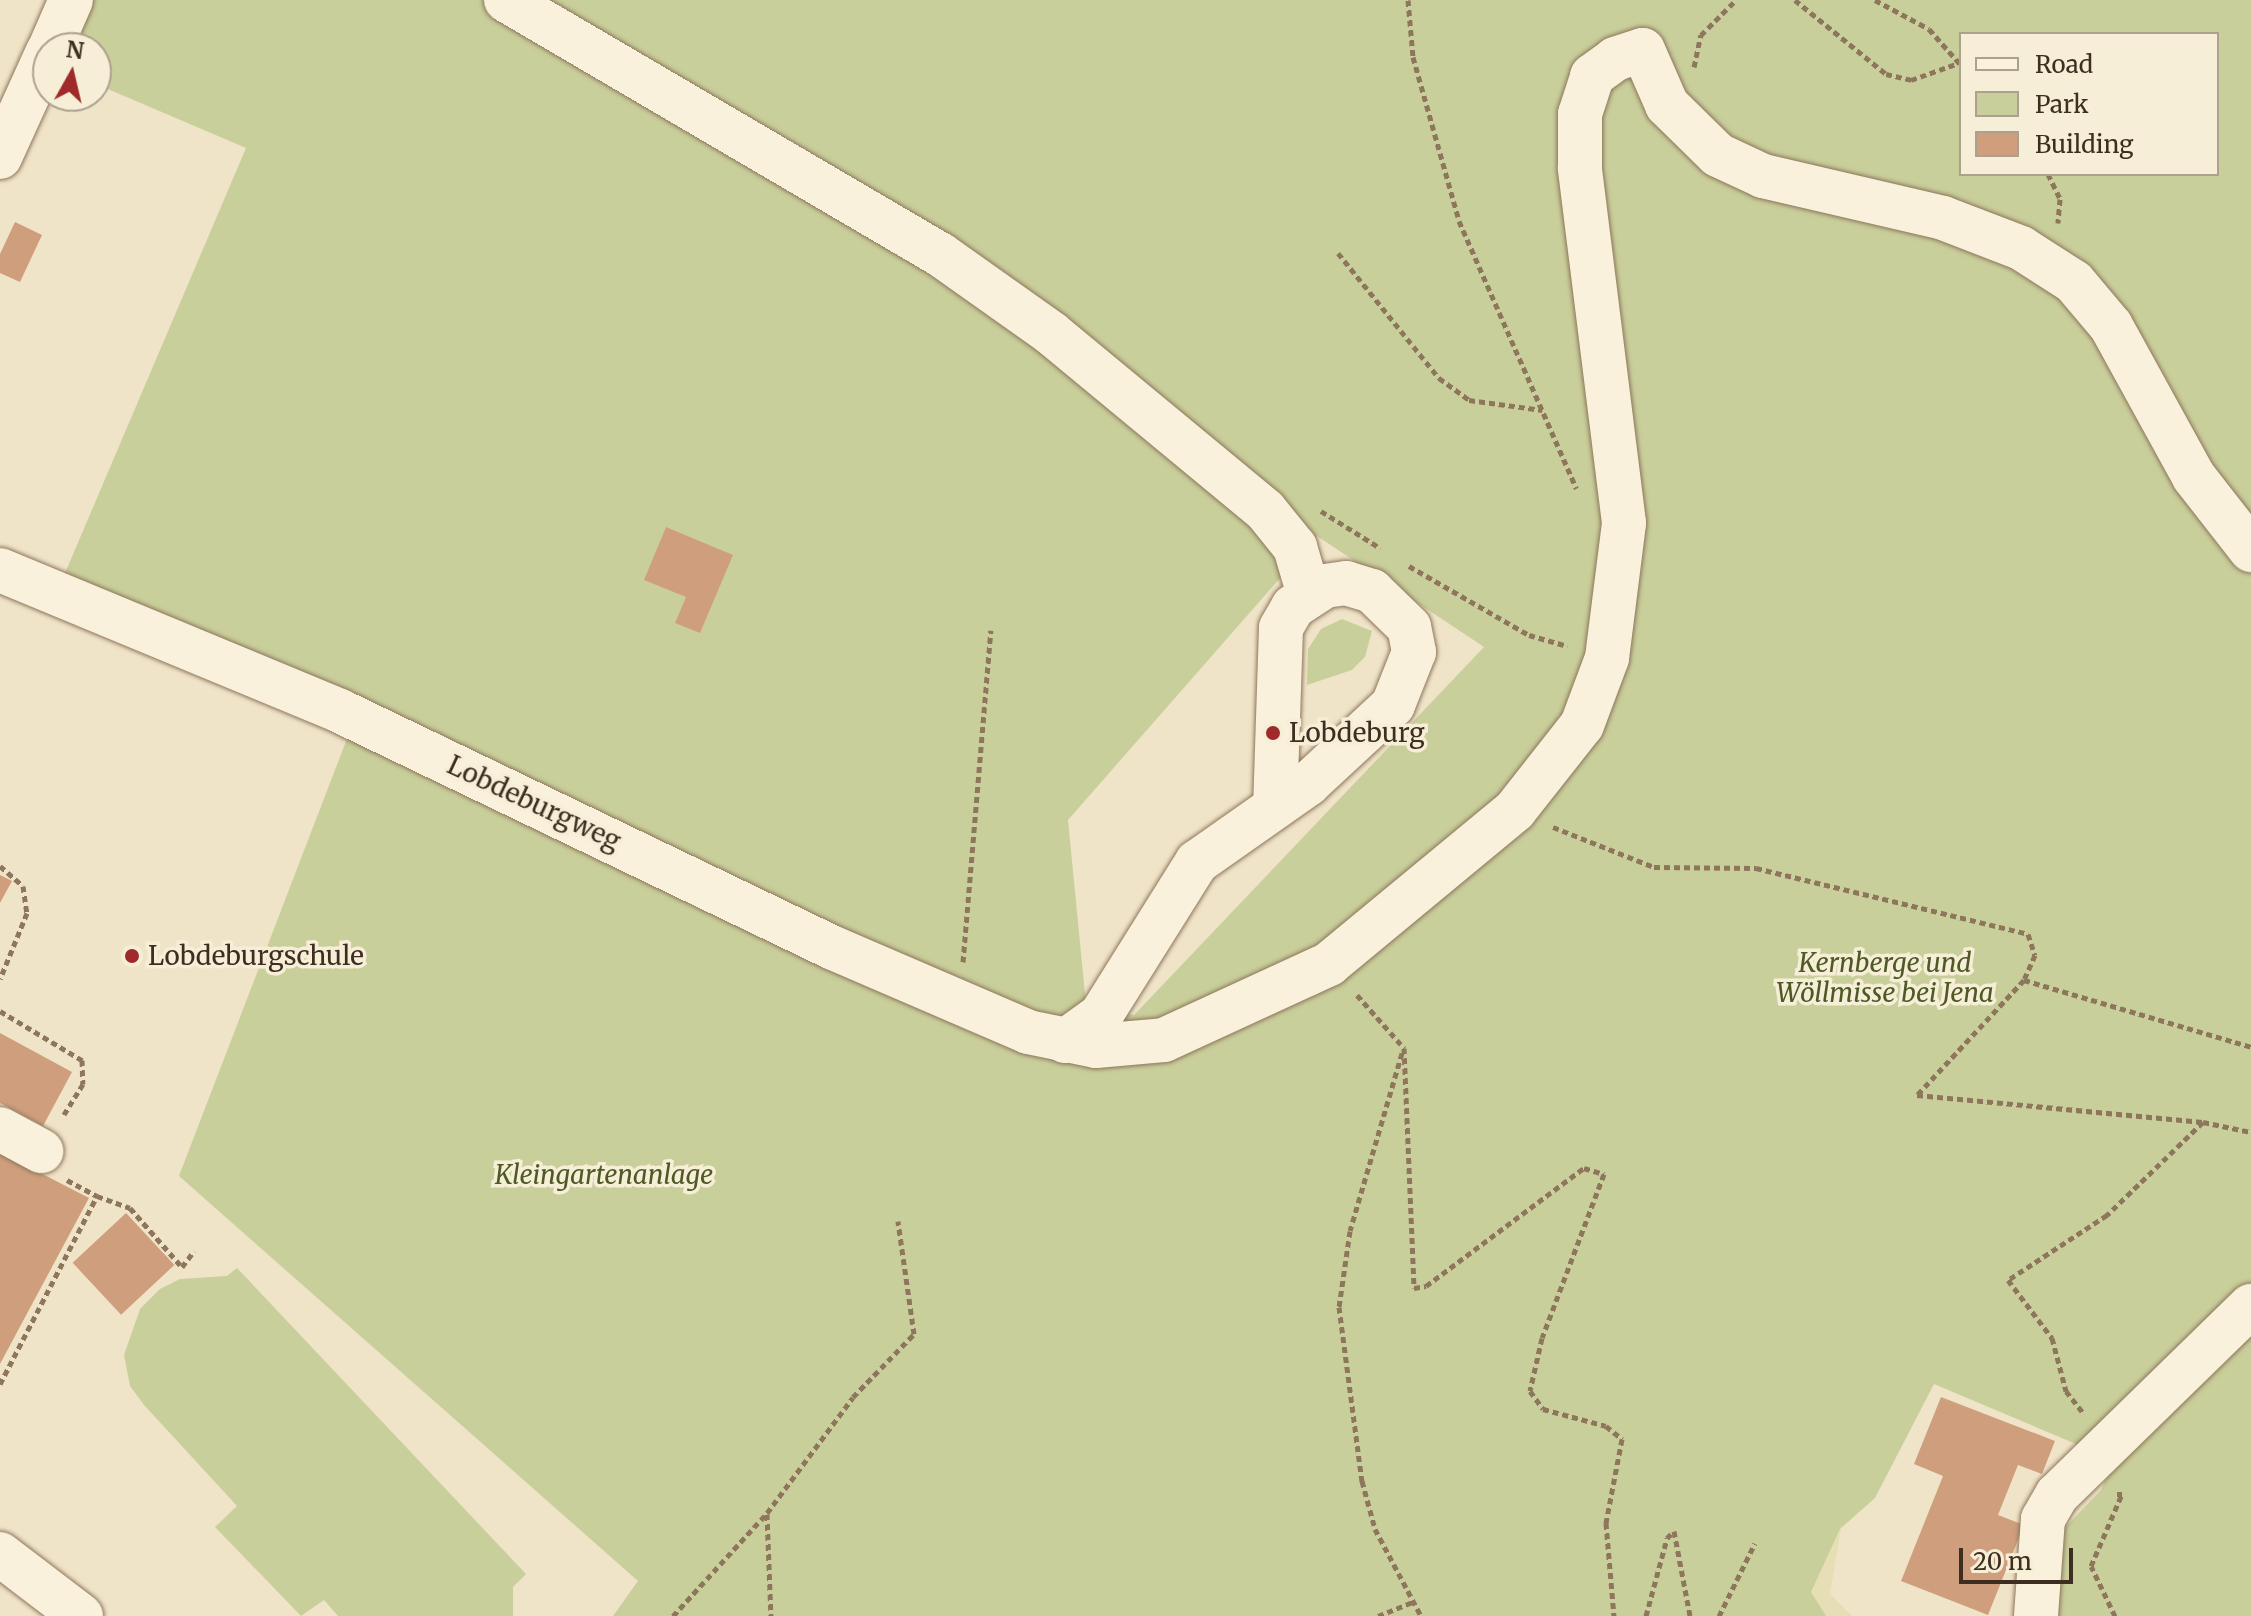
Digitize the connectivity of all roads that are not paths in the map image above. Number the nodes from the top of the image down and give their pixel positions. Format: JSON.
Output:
{"nodes":[{"id":1,"x":71,"y":0,"type":"edge"},
{"id":2,"x":506,"y":0,"type":"edge"},
{"id":3,"x":57,"y":32,"type":"edge"},
{"id":4,"x":32,"y":87,"type":"edge"},
{"id":5,"x":0,"y":157,"type":"edge"},
{"id":6,"x":2251,"y":550,"type":"edge"},
{"id":7,"x":0,"y":570,"type":"edge"},
{"id":8,"x":1309,"y":595,"type":"junction"},
{"id":9,"x":1275,"y":807,"type":"junction"},
{"id":10,"x":1065,"y":1041,"type":"junction"},
{"id":11,"x":0,"y":1129,"type":"edge"},
{"id":12,"x":41,"y":1151,"type":"road end"},
{"id":13,"x":2251,"y":1306,"type":"edge"},
{"id":14,"x":0,"y":1554,"type":"edge"},
{"id":15,"x":81,"y":1616,"type":"edge"},
{"id":16,"x":2036,"y":1616,"type":"edge"}],
"edges":[{"from":1,"to":3,"type":"street"},
{"from":2,"to":8,"type":"street"},
{"from":4,"to":5,"type":"street"},
{"from":6,"to":10,"type":"street","name":"Lobdeburgweg"},
{"from":7,"to":10,"type":"street","name":"Lobdeburgweg"},
{"from":8,"to":9,"type":"street"},
{"from":8,"to":9,"type":"street"},
{"from":9,"to":10,"type":"street"},
{"from":11,"to":12,"type":"street"},
{"from":13,"to":16,"type":"street"},
{"from":14,"to":15,"type":"street"}]}
